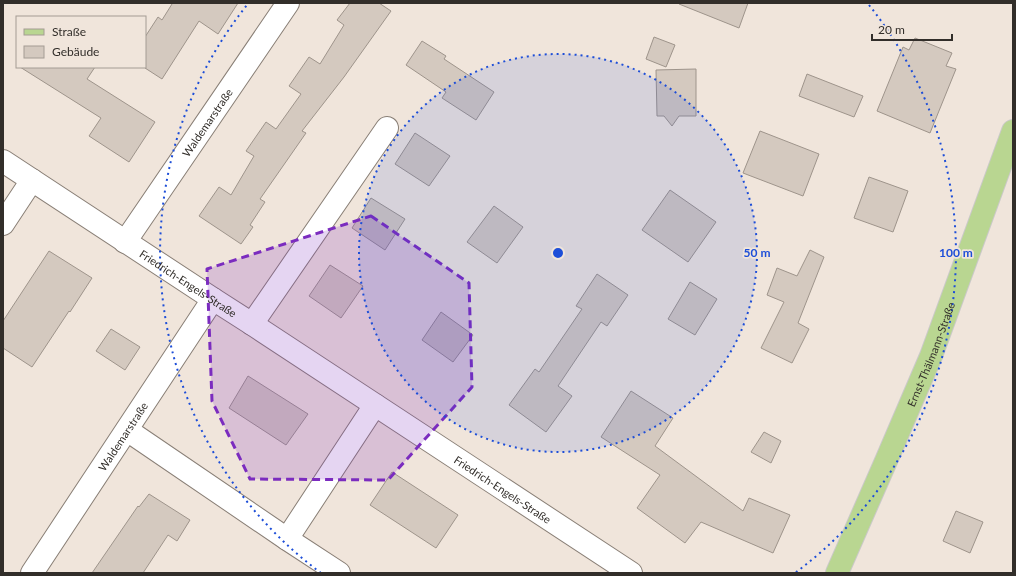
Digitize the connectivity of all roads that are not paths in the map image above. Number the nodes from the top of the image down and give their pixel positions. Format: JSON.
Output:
{"nodes":[{"id":1,"x":288,"y":3,"type":"edge"},
{"id":2,"x":387,"y":128,"type":"dead end"},
{"id":3,"x":1013,"y":131,"type":"edge"},
{"id":4,"x":3,"y":161,"type":"edge"},
{"id":5,"x":32,"y":180,"type":"junction"},
{"id":6,"x":3,"y":224,"type":"edge"},
{"id":7,"x":126,"y":242,"type":"junction"},
{"id":8,"x":213,"y":299,"type":"junction"},
{"id":9,"x":252,"y":324,"type":"junction"},
{"id":10,"x":375,"y":405,"type":"junction"},
{"id":11,"x":127,"y":430,"type":"junction"},
{"id":12,"x":287,"y":539,"type":"junction"},
{"id":13,"x":32,"y":573,"type":"edge"},
{"id":14,"x":339,"y":573,"type":"edge"},
{"id":15,"x":630,"y":573,"type":"edge"},
{"id":16,"x":837,"y":573,"type":"edge"}],
"edges":[{"from":1,"to":7,"type":"street","name":"Waldemarstraße"},
{"from":2,"to":9,"type":"street"},
{"from":3,"to":16,"type":"main road","name":"Ernst-Thälmann-Straße"},
{"from":4,"to":5,"type":"street","name":"Friedrich-Engels-Straße"},
{"from":5,"to":6,"type":"street"},
{"from":5,"to":7,"type":"street","name":"Friedrich-Engels-Straße"},
{"from":7,"to":8,"type":"street","name":"Friedrich-Engels-Straße"},
{"from":8,"to":9,"type":"street","name":"Friedrich-Engels-Straße"},
{"from":8,"to":11,"type":"street","name":"Waldemarstraße"},
{"from":9,"to":10,"type":"street","name":"Friedrich-Engels-Straße"},
{"from":10,"to":12,"type":"street"},
{"from":10,"to":15,"type":"street","name":"Friedrich-Engels-Straße"},
{"from":11,"to":12,"type":"street"},
{"from":11,"to":13,"type":"street","name":"Waldemarstraße"},
{"from":12,"to":14,"type":"street"}]}
